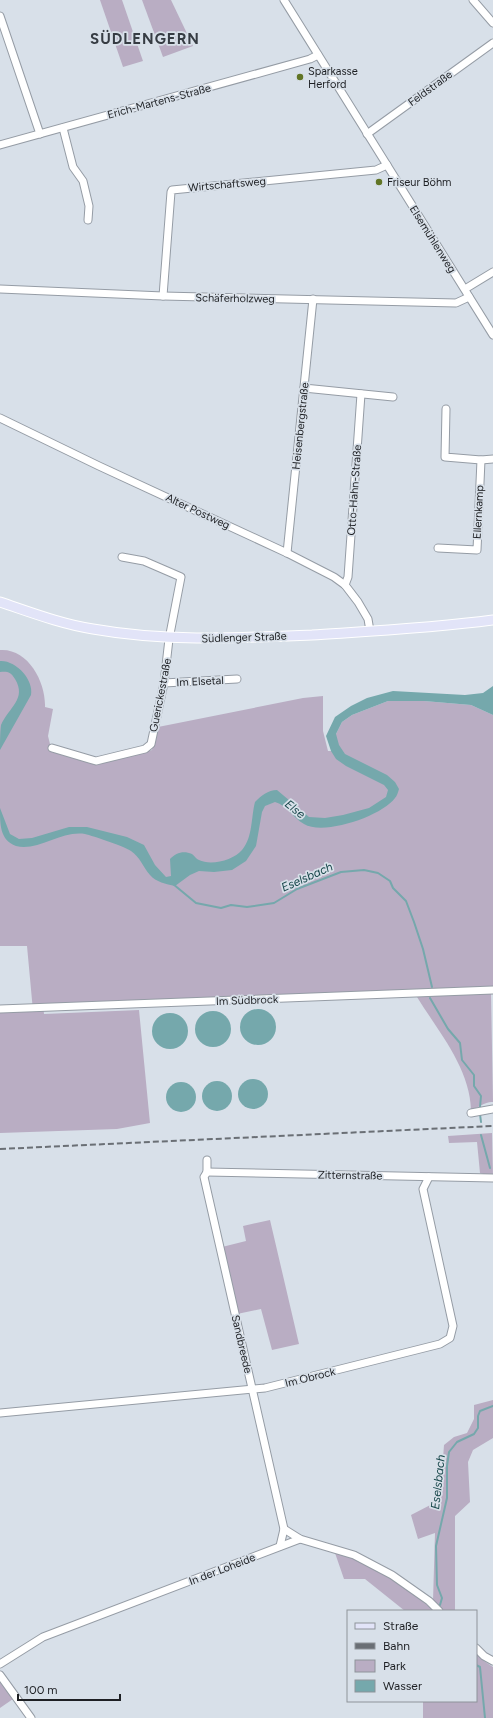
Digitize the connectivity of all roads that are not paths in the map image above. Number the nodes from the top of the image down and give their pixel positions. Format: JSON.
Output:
{"nodes":[{"id":1,"x":284,"y":0,"type":"edge"},
{"id":2,"x":473,"y":0,"type":"edge"},
{"id":3,"x":0,"y":16,"type":"edge"},
{"id":4,"x":493,"y":23,"type":"edge"},
{"id":5,"x":493,"y":43,"type":"edge"},
{"id":6,"x":318,"y":55,"type":"junction"},
{"id":7,"x":63,"y":128,"type":"junction"},
{"id":8,"x":40,"y":134,"type":"junction"},
{"id":9,"x":367,"y":134,"type":"junction"},
{"id":10,"x":0,"y":145,"type":"edge"},
{"id":11,"x":387,"y":165,"type":"junction"},
{"id":12,"x":88,"y":220,"type":"dead end"},
{"id":13,"x":493,"y":272,"type":"edge"},
{"id":14,"x":0,"y":289,"type":"edge"},
{"id":15,"x":465,"y":290,"type":"junction"},
{"id":16,"x":163,"y":296,"type":"junction"},
{"id":17,"x":469,"y":297,"type":"junction"},
{"id":18,"x":313,"y":299,"type":"junction"},
{"id":19,"x":493,"y":335,"type":"edge"},
{"id":20,"x":304,"y":388,"type":"junction"},
{"id":21,"x":361,"y":394,"type":"junction"},
{"id":22,"x":393,"y":397,"type":"dead end"},
{"id":23,"x":446,"y":409,"type":"dead end"},
{"id":24,"x":0,"y":418,"type":"edge"},
{"id":25,"x":493,"y":459,"type":"edge"},
{"id":26,"x":481,"y":460,"type":"junction"},
{"id":27,"x":438,"y":548,"type":"dead end"},
{"id":28,"x":287,"y":553,"type":"junction"},
{"id":29,"x":122,"y":557,"type":"dead end"},
{"id":30,"x":345,"y":586,"type":"junction"},
{"id":31,"x":0,"y":602,"type":"edge"},
{"id":32,"x":493,"y":620,"type":"edge"},
{"id":33,"x":370,"y":632,"type":"junction"},
{"id":34,"x":169,"y":638,"type":"junction"},
{"id":35,"x":237,"y":679,"type":"dead end"},
{"id":36,"x":164,"y":683,"type":"junction"},
{"id":37,"x":52,"y":748,"type":"dead end"},
{"id":38,"x":493,"y":990,"type":"edge"},
{"id":39,"x":0,"y":1009,"type":"edge"},
{"id":40,"x":493,"y":1109,"type":"edge"},
{"id":41,"x":471,"y":1113,"type":"dead end"},
{"id":42,"x":207,"y":1160,"type":"dead end"},
{"id":43,"x":207,"y":1172,"type":"junction"},
{"id":44,"x":429,"y":1177,"type":"junction"},
{"id":45,"x":493,"y":1178,"type":"edge"},
{"id":46,"x":252,"y":1389,"type":"junction"},
{"id":47,"x":0,"y":1413,"type":"edge"},
{"id":48,"x":284,"y":1529,"type":"junction"},
{"id":49,"x":300,"y":1539,"type":"junction"},
{"id":50,"x":280,"y":1546,"type":"junction"},
{"id":51,"x":438,"y":1610,"type":"edge"},
{"id":52,"x":477,"y":1649,"type":"edge"},
{"id":53,"x":493,"y":1662,"type":"edge"},
{"id":54,"x":0,"y":1664,"type":"edge"},
{"id":55,"x":0,"y":1675,"type":"edge"},
{"id":56,"x":31,"y":1718,"type":"edge"}],
"edges":[{"from":1,"to":6,"type":"street","name":"Elsemühlenweg"},
{"from":2,"to":4,"type":"street"},
{"from":3,"to":8,"type":"street"},
{"from":5,"to":9,"type":"street","name":"Feldstraße"},
{"from":6,"to":7,"type":"street","name":"Erich-Martens-Straße"},
{"from":6,"to":9,"type":"street","name":"Elsemühlenweg"},
{"from":7,"to":8,"type":"street","name":"Erich-Martens-Straße"},
{"from":7,"to":12,"type":"street"},
{"from":8,"to":10,"type":"street","name":"Erich-Martens-Straße"},
{"from":9,"to":11,"type":"street","name":"Elsemühlenweg"},
{"from":11,"to":15,"type":"street","name":"Elsemühlenweg"},
{"from":11,"to":16,"type":"street","name":"Wirtschaftsweg"},
{"from":13,"to":15,"type":"street"},
{"from":14,"to":16,"type":"street","name":"Schäferholzweg"},
{"from":15,"to":17,"type":"street","name":"Elsemühlenweg"},
{"from":16,"to":18,"type":"street","name":"Schäferholzweg"},
{"from":17,"to":18,"type":"street","name":"Schäferholzweg"},
{"from":17,"to":19,"type":"street","name":"Elsemühlenweg"},
{"from":18,"to":20,"type":"street","name":"Heisenbergstraße"},
{"from":20,"to":21,"type":"street"},
{"from":20,"to":28,"type":"street","name":"Heisenbergstraße"},
{"from":21,"to":22,"type":"street"},
{"from":21,"to":30,"type":"street","name":"Otto-Hahn-Straße"},
{"from":23,"to":26,"type":"street"},
{"from":24,"to":28,"type":"street","name":"Alter Postweg"},
{"from":25,"to":26,"type":"street"},
{"from":26,"to":27,"type":"street","name":"Ellernkamp"},
{"from":28,"to":30,"type":"street","name":"Alter Postweg"},
{"from":29,"to":34,"type":"street","name":"Guerickestraße"},
{"from":30,"to":33,"type":"street","name":"Alter Postweg"},
{"from":31,"to":34,"type":"main road","name":"Südlenger Straße"},
{"from":32,"to":33,"type":"main road","name":"Südlenger Straße"},
{"from":33,"to":34,"type":"main road","name":"Südlenger Straße"},
{"from":34,"to":36,"type":"street","name":"Guerickestraße"},
{"from":35,"to":36,"type":"street","name":"Im Elsetal"},
{"from":36,"to":37,"type":"street","name":"Guerickestraße"},
{"from":38,"to":39,"type":"street","name":"Im Südbrock"},
{"from":40,"to":41,"type":"street"},
{"from":42,"to":43,"type":"street","name":"Sandbreede"},
{"from":43,"to":44,"type":"street","name":"Zitternstraße"},
{"from":43,"to":46,"type":"street","name":"Sandbreede"},
{"from":44,"to":45,"type":"street","name":"Zitternstraße"},
{"from":44,"to":46,"type":"street","name":"Im Obrock"},
{"from":46,"to":47,"type":"street","name":"Im Obrock"},
{"from":46,"to":48,"type":"street","name":"Sandbreede"},
{"from":48,"to":49,"type":"street"},
{"from":48,"to":50,"type":"street","name":"Sandbreede"},
{"from":49,"to":50,"type":"street","name":"In der Loheide"},
{"from":49,"to":51,"type":"street"},
{"from":50,"to":54,"type":"street","name":"In der Loheide"},
{"from":52,"to":53,"type":"street"},
{"from":55,"to":56,"type":"street"}]}
